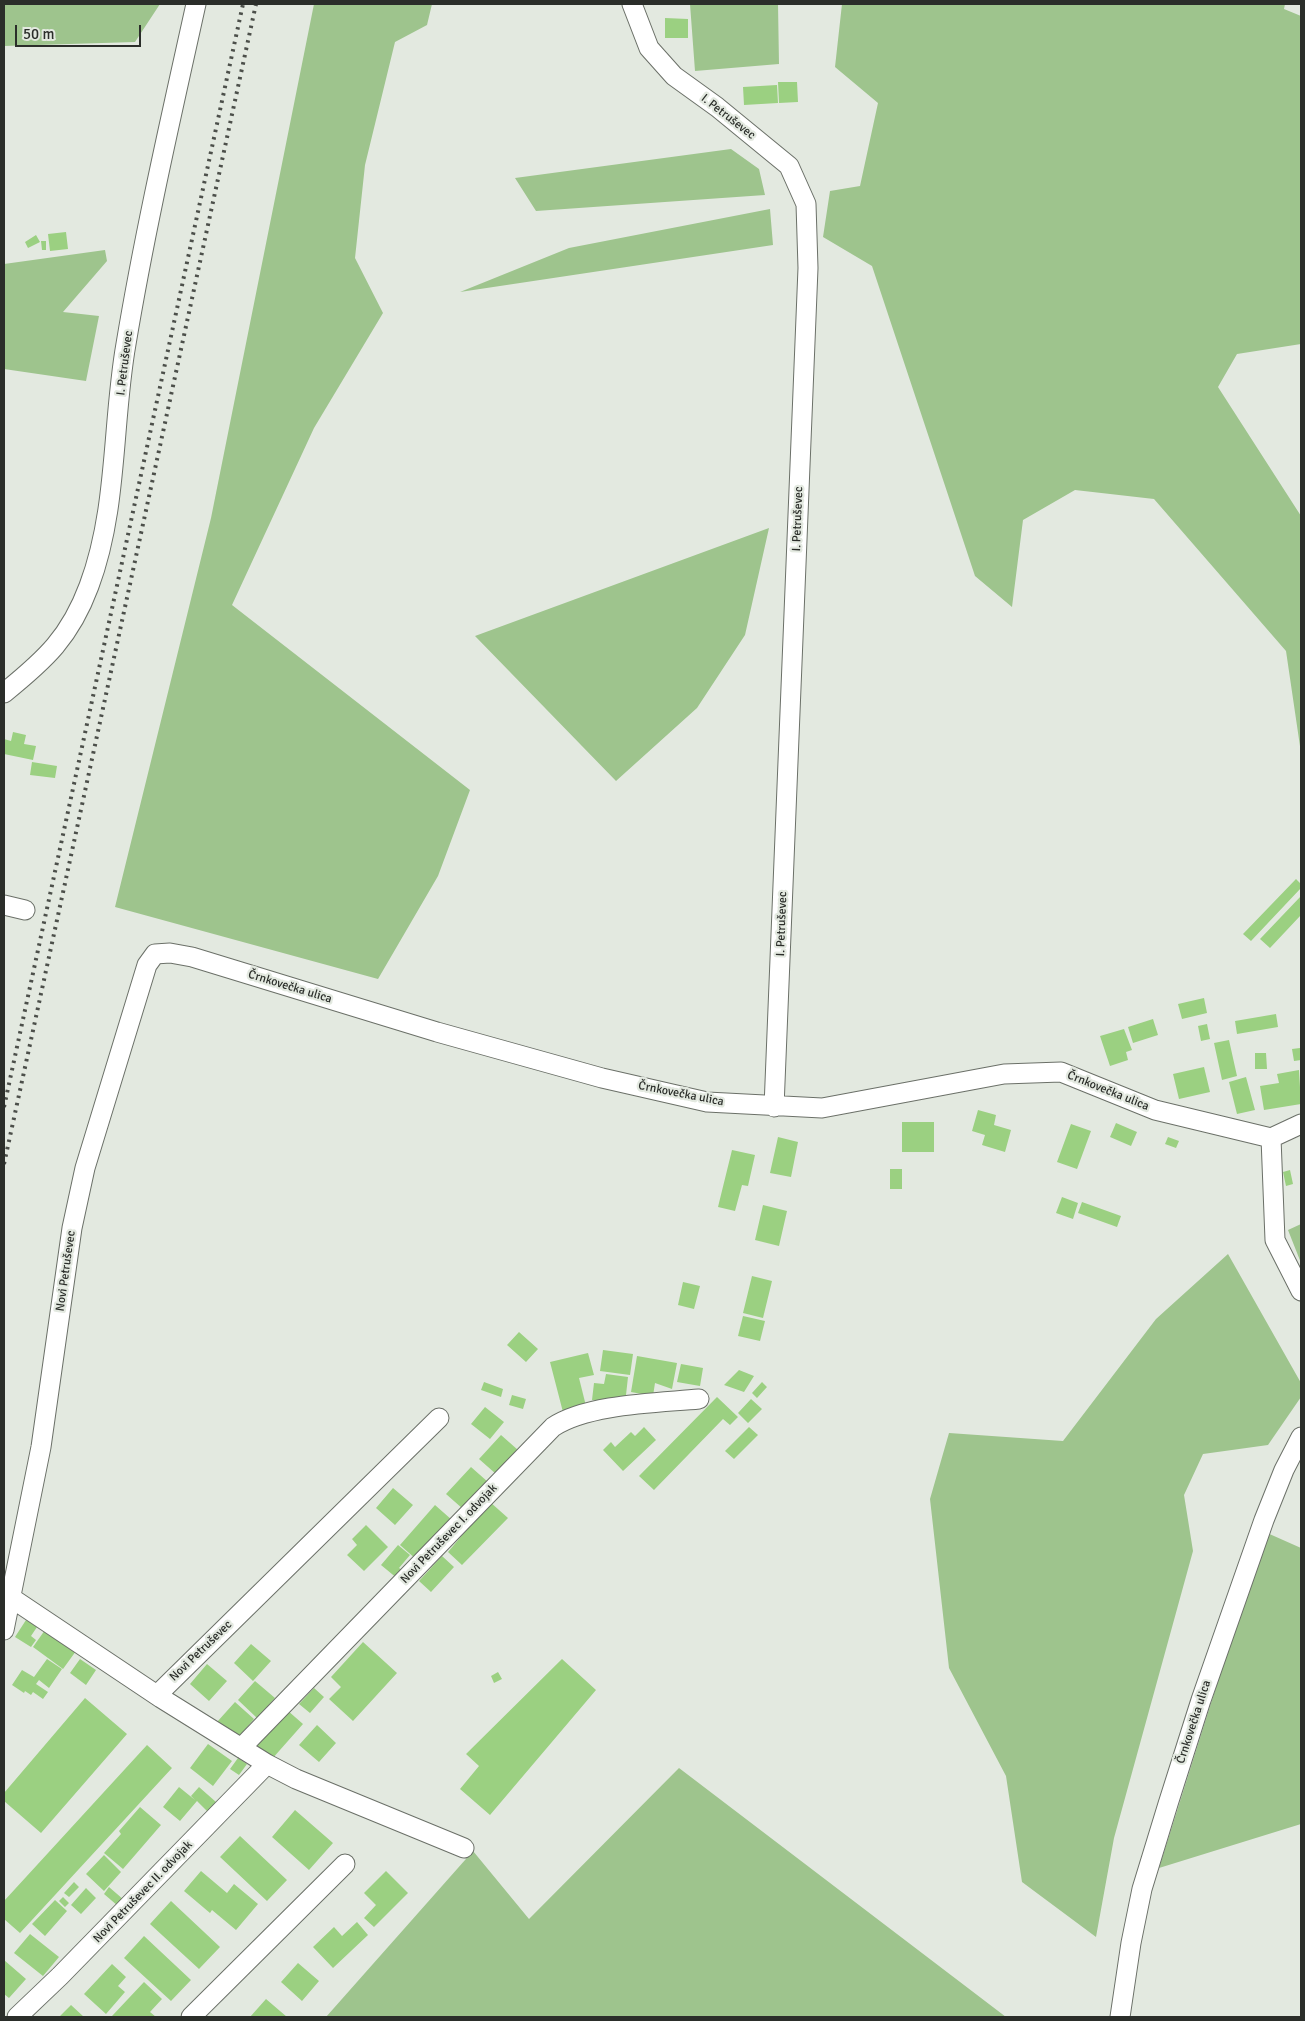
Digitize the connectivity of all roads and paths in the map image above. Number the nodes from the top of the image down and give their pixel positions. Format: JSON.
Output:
{"nodes":[{"id":1,"x":196,"y":4,"type":"edge"},
{"id":2,"x":632,"y":4,"type":"edge"},
{"id":3,"x":4,"y":693,"type":"edge"},
{"id":4,"x":4,"y":905,"type":"edge"},
{"id":5,"x":25,"y":910,"type":"dead end"},
{"id":6,"x":155,"y":954,"type":"joint"},
{"id":7,"x":774,"y":1107,"type":"junction"},
{"id":8,"x":1301,"y":1124,"type":"edge"},
{"id":9,"x":1270,"y":1138,"type":"junction"},
{"id":10,"x":1301,"y":1291,"type":"edge"},
{"id":11,"x":699,"y":1399,"type":"dead end"},
{"id":12,"x":439,"y":1418,"type":"dead end"},
{"id":13,"x":1301,"y":1437,"type":"edge"},
{"id":14,"x":10,"y":1597,"type":"junction"},
{"id":15,"x":4,"y":1630,"type":"edge"},
{"id":16,"x":157,"y":1695,"type":"junction"},
{"id":17,"x":241,"y":1748,"type":"junction"},
{"id":18,"x":267,"y":1764,"type":"junction"},
{"id":19,"x":464,"y":1848,"type":"dead end"},
{"id":20,"x":345,"y":1864,"type":"dead end"},
{"id":21,"x":17,"y":2017,"type":"edge"},
{"id":22,"x":191,"y":2017,"type":"edge"},
{"id":23,"x":1120,"y":2017,"type":"edge"}],
"edges":[{"from":1,"to":3,"type":"street","name":"I. Petruševec"},
{"from":2,"to":7,"type":"street","name":"I. Petruševec"},
{"from":4,"to":5,"type":"street"},
{"from":6,"to":7,"type":"street","name":"Črnkovečka ulica"},
{"from":6,"to":14,"type":"street","name":"Novi Petruševec"},
{"from":7,"to":9,"type":"street","name":"Črnkovečka ulica"},
{"from":8,"to":9,"type":"street"},
{"from":9,"to":10,"type":"street"},
{"from":11,"to":17,"type":"street","name":"Novi Petruševec I. odvojak"},
{"from":12,"to":16,"type":"street","name":"Novi Petruševec"},
{"from":13,"to":23,"type":"street","name":"Črnkovečka ulica"},
{"from":14,"to":15,"type":"street","name":"Novi Petruševec"},
{"from":14,"to":16,"type":"street"},
{"from":16,"to":17,"type":"street"},
{"from":17,"to":18,"type":"street"},
{"from":18,"to":19,"type":"street"},
{"from":18,"to":21,"type":"street","name":"Novi Petruševec II. odvojak"},
{"from":20,"to":22,"type":"street"}]}
